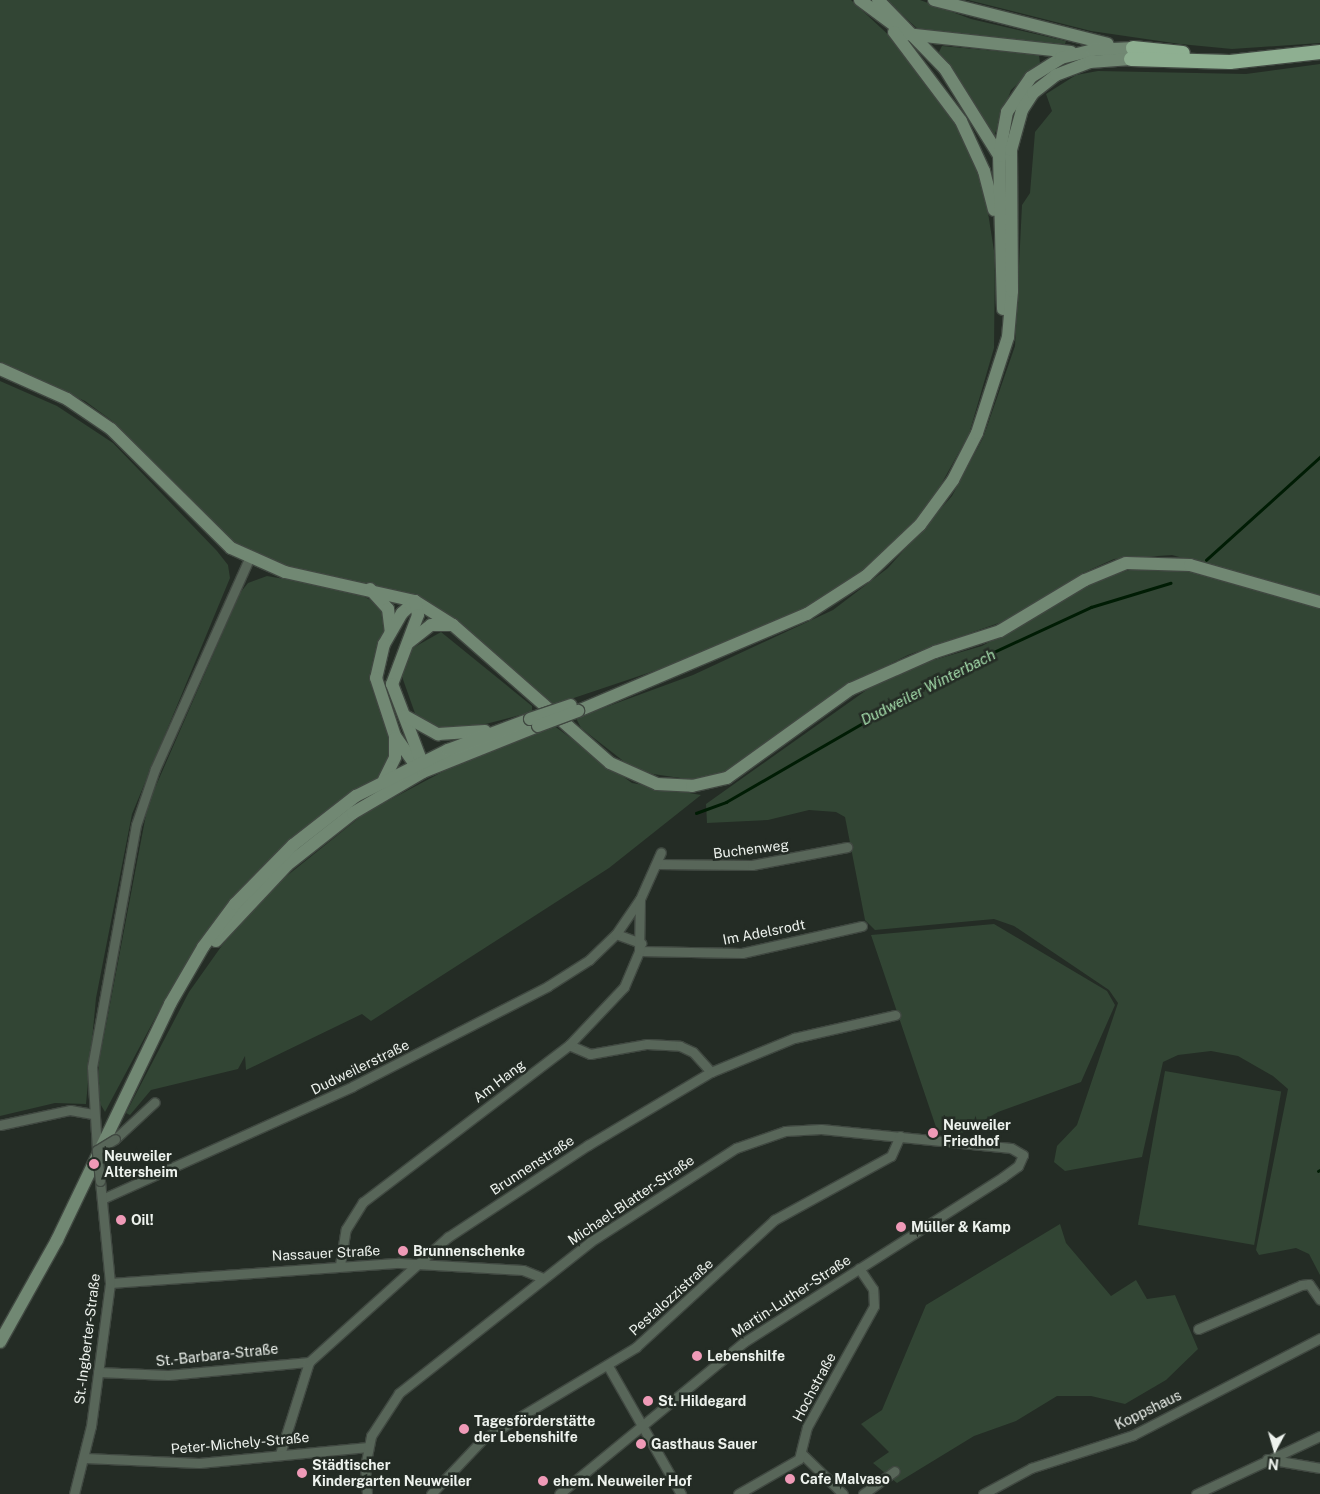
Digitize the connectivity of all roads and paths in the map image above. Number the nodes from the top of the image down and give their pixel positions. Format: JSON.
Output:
{"nodes":[{"id":1,"x":860,"y":0,"type":"edge"},
{"id":2,"x":878,"y":0,"type":"edge"},
{"id":3,"x":934,"y":0,"type":"edge"},
{"id":4,"x":876,"y":14,"type":"junction"},
{"id":5,"x":918,"y":37,"type":"junction"},
{"id":6,"x":1320,"y":52,"type":"edge"},
{"id":7,"x":1075,"y":53,"type":"junction"},
{"id":8,"x":1132,"y":53,"type":"junction"},
{"id":9,"x":999,"y":156,"type":"junction"},
{"id":10,"x":1009,"y":188,"type":"junction"},
{"id":11,"x":1000,"y":236,"type":"junction"},
{"id":12,"x":998,"y":366,"type":"junction"},
{"id":13,"x":0,"y":370,"type":"edge"},
{"id":14,"x":249,"y":558,"type":"junction"},
{"id":15,"x":370,"y":588,"type":"junction"},
{"id":16,"x":415,"y":601,"type":"junction"},
{"id":17,"x":1320,"y":602,"type":"edge"},
{"id":18,"x":453,"y":625,"type":"junction"},
{"id":19,"x":391,"y":632,"type":"junction"},
{"id":20,"x":403,"y":649,"type":"junction"},
{"id":21,"x":402,"y":714,"type":"junction"},
{"id":22,"x":534,"y":723,"type":"junction"},
{"id":23,"x":514,"y":725,"type":"junction"},
{"id":24,"x":395,"y":736,"type":"junction"},
{"id":25,"x":421,"y":766,"type":"junction"},
{"id":26,"x":384,"y":781,"type":"junction"},
{"id":27,"x":847,"y":847,"type":"dead end"},
{"id":28,"x":661,"y":852,"type":"dead end"},
{"id":29,"x":657,"y":864,"type":"junction"},
{"id":30,"x":640,"y":899,"type":"junction"},
{"id":31,"x":862,"y":926,"type":"dead end"},
{"id":32,"x":616,"y":934,"type":"junction"},
{"id":33,"x":640,"y":947,"type":"junction"},
{"id":34,"x":170,"y":1004,"type":"junction"},
{"id":35,"x":895,"y":1016,"type":"dead end"},
{"id":36,"x":569,"y":1044,"type":"junction"},
{"id":37,"x":711,"y":1072,"type":"junction"},
{"id":38,"x":155,"y":1102,"type":"dead end"},
{"id":39,"x":93,"y":1114,"type":"junction"},
{"id":40,"x":0,"y":1125,"type":"edge"},
{"id":41,"x":900,"y":1136,"type":"junction"},
{"id":42,"x":97,"y":1150,"type":"junction"},
{"id":43,"x":1023,"y":1155,"type":"joint"},
{"id":44,"x":102,"y":1199,"type":"junction"},
{"id":45,"x":419,"y":1264,"type":"junction"},
{"id":46,"x":340,"y":1265,"type":"junction"},
{"id":47,"x":859,"y":1268,"type":"junction"},
{"id":48,"x":543,"y":1278,"type":"junction"},
{"id":49,"x":110,"y":1284,"type":"junction"},
{"id":50,"x":1320,"y":1300,"type":"edge"},
{"id":51,"x":1198,"y":1329,"type":"dead end"},
{"id":52,"x":1320,"y":1338,"type":"edge"},
{"id":53,"x":0,"y":1342,"type":"edge"},
{"id":54,"x":309,"y":1362,"type":"junction"},
{"id":55,"x":608,"y":1366,"type":"junction"},
{"id":56,"x":98,"y":1372,"type":"junction"},
{"id":57,"x":641,"y":1424,"type":"junction"},
{"id":58,"x":1320,"y":1436,"type":"edge"},
{"id":59,"x":368,"y":1447,"type":"junction"},
{"id":60,"x":280,"y":1454,"type":"junction"},
{"id":61,"x":802,"y":1454,"type":"junction"},
{"id":62,"x":85,"y":1458,"type":"junction"},
{"id":63,"x":1267,"y":1458,"type":"junction"},
{"id":64,"x":1320,"y":1468,"type":"edge"},
{"id":65,"x":895,"y":1471,"type":"dead end"},
{"id":66,"x":74,"y":1494,"type":"edge"},
{"id":67,"x":367,"y":1494,"type":"edge"},
{"id":68,"x":431,"y":1494,"type":"edge"},
{"id":69,"x":559,"y":1494,"type":"edge"},
{"id":70,"x":681,"y":1494,"type":"edge"},
{"id":71,"x":738,"y":1494,"type":"edge"},
{"id":72,"x":843,"y":1494,"type":"edge"},
{"id":73,"x":862,"y":1494,"type":"edge"},
{"id":74,"x":983,"y":1494,"type":"edge"},
{"id":75,"x":1196,"y":1494,"type":"edge"}],
"edges":[{"from":1,"to":4,"type":"main road"},
{"from":2,"to":5,"type":"main road"},
{"from":3,"to":8,"type":"main road"},
{"from":4,"to":5,"type":"main road"},
{"from":4,"to":11,"type":"main road"},
{"from":5,"to":7,"type":"main road"},
{"from":5,"to":9,"type":"main road"},
{"from":6,"to":8,"type":"highway"},
{"from":7,"to":8,"type":"main road"},
{"from":7,"to":9,"type":"main road"},
{"from":8,"to":10,"type":"main road"},
{"from":9,"to":10,"type":"main road"},
{"from":9,"to":11,"type":"main road"},
{"from":10,"to":12,"type":"main road"},
{"from":11,"to":12,"type":"main road"},
{"from":12,"to":22,"type":"main road","bridge":true},
{"from":13,"to":14,"type":"main road"},
{"from":14,"to":15,"type":"main road"},
{"from":14,"to":39,"type":"street","name":"St.-Ingberter-Straße"},
{"from":15,"to":16,"type":"main road"},
{"from":15,"to":19,"type":"main road"},
{"from":16,"to":18,"type":"main road"},
{"from":16,"to":19,"type":"main road"},
{"from":16,"to":20,"type":"main road"},
{"from":17,"to":18,"type":"main road"},
{"from":18,"to":20,"type":"main road"},
{"from":19,"to":24,"type":"main road"},
{"from":20,"to":21,"type":"main road"},
{"from":21,"to":23,"type":"main road"},
{"from":21,"to":25,"type":"main road"},
{"from":22,"to":23,"type":"main road"},
{"from":22,"to":25,"type":"main road"},
{"from":23,"to":25,"type":"main road"},
{"from":24,"to":25,"type":"main road"},
{"from":24,"to":26,"type":"main road"},
{"from":25,"to":26,"type":"main road"},
{"from":25,"to":34,"type":"main road"},
{"from":26,"to":34,"type":"main road"},
{"from":27,"to":29,"type":"street","name":"Buchenweg"},
{"from":28,"to":29,"type":"street","name":"Dudweilerstraße"},
{"from":29,"to":30,"type":"street","name":"Dudweilerstraße"},
{"from":30,"to":32,"type":"street","name":"Dudweilerstraße"},
{"from":30,"to":33,"type":"street","name":"Am Hang"},
{"from":31,"to":33,"type":"street","name":"Im Adelsrodt"},
{"from":32,"to":33,"type":"street"},
{"from":32,"to":44,"type":"street","name":"Dudweilerstraße"},
{"from":33,"to":36,"type":"street","name":"Am Hang"},
{"from":34,"to":53,"type":"main road"},
{"from":35,"to":37,"type":"street","name":"Brunnenstraße"},
{"from":36,"to":37,"type":"street"},
{"from":36,"to":46,"type":"street","name":"Am Hang"},
{"from":37,"to":45,"type":"street","name":"Brunnenstraße"},
{"from":38,"to":42,"type":"street","bridge":true},
{"from":39,"to":40,"type":"street"},
{"from":39,"to":42,"type":"street","name":"St.-Ingberter-Straße"},
{"from":41,"to":43,"type":"street","name":"Michael-Blatter-Straße"},
{"from":41,"to":48,"type":"street","name":"Michael-Blatter-Straße"},
{"from":41,"to":55,"type":"street","name":"Pestalozzistraße"},
{"from":42,"to":44,"type":"street","name":"St.-Ingberter-Straße","bridge":true},
{"from":43,"to":47,"type":"street","name":"Martin-Luther-Straße"},
{"from":44,"to":49,"type":"street","name":"St.-Ingberter-Straße"},
{"from":45,"to":46,"type":"street","name":"Nassauer Straße"},
{"from":45,"to":48,"type":"street","name":"Nassauer Straße"},
{"from":45,"to":54,"type":"street","name":"Brunnenstraße"},
{"from":46,"to":49,"type":"street","name":"Nassauer Straße"},
{"from":47,"to":57,"type":"street","name":"Martin-Luther-Straße"},
{"from":47,"to":61,"type":"street","name":"Hochstraße"},
{"from":48,"to":59,"type":"street","name":"Michael-Blatter-Straße"},
{"from":49,"to":56,"type":"street","name":"St.-Ingberter-Straße"},
{"from":50,"to":51,"type":"street"},
{"from":52,"to":74,"type":"street","name":"Koppshaus"},
{"from":54,"to":56,"type":"street","name":"St.-Barbara-Straße"},
{"from":54,"to":60,"type":"street"},
{"from":55,"to":57,"type":"street"},
{"from":55,"to":68,"type":"street","name":"Pestalozzistraße"},
{"from":56,"to":62,"type":"street","name":"St.-Ingberter-Straße"},
{"from":57,"to":69,"type":"street","name":"Martin-Luther-Straße"},
{"from":57,"to":70,"type":"street"},
{"from":58,"to":63,"type":"street"},
{"from":59,"to":60,"type":"street","name":"Peter-Michely-Straße"},
{"from":59,"to":67,"type":"street","name":"Michael-Blatter-Straße"},
{"from":60,"to":62,"type":"street","name":"Peter-Michely-Straße"},
{"from":61,"to":71,"type":"street"},
{"from":61,"to":72,"type":"street"},
{"from":62,"to":66,"type":"street","name":"St.-Ingberter-Straße"},
{"from":63,"to":64,"type":"street"},
{"from":63,"to":75,"type":"street"},
{"from":65,"to":73,"type":"street"}]}
